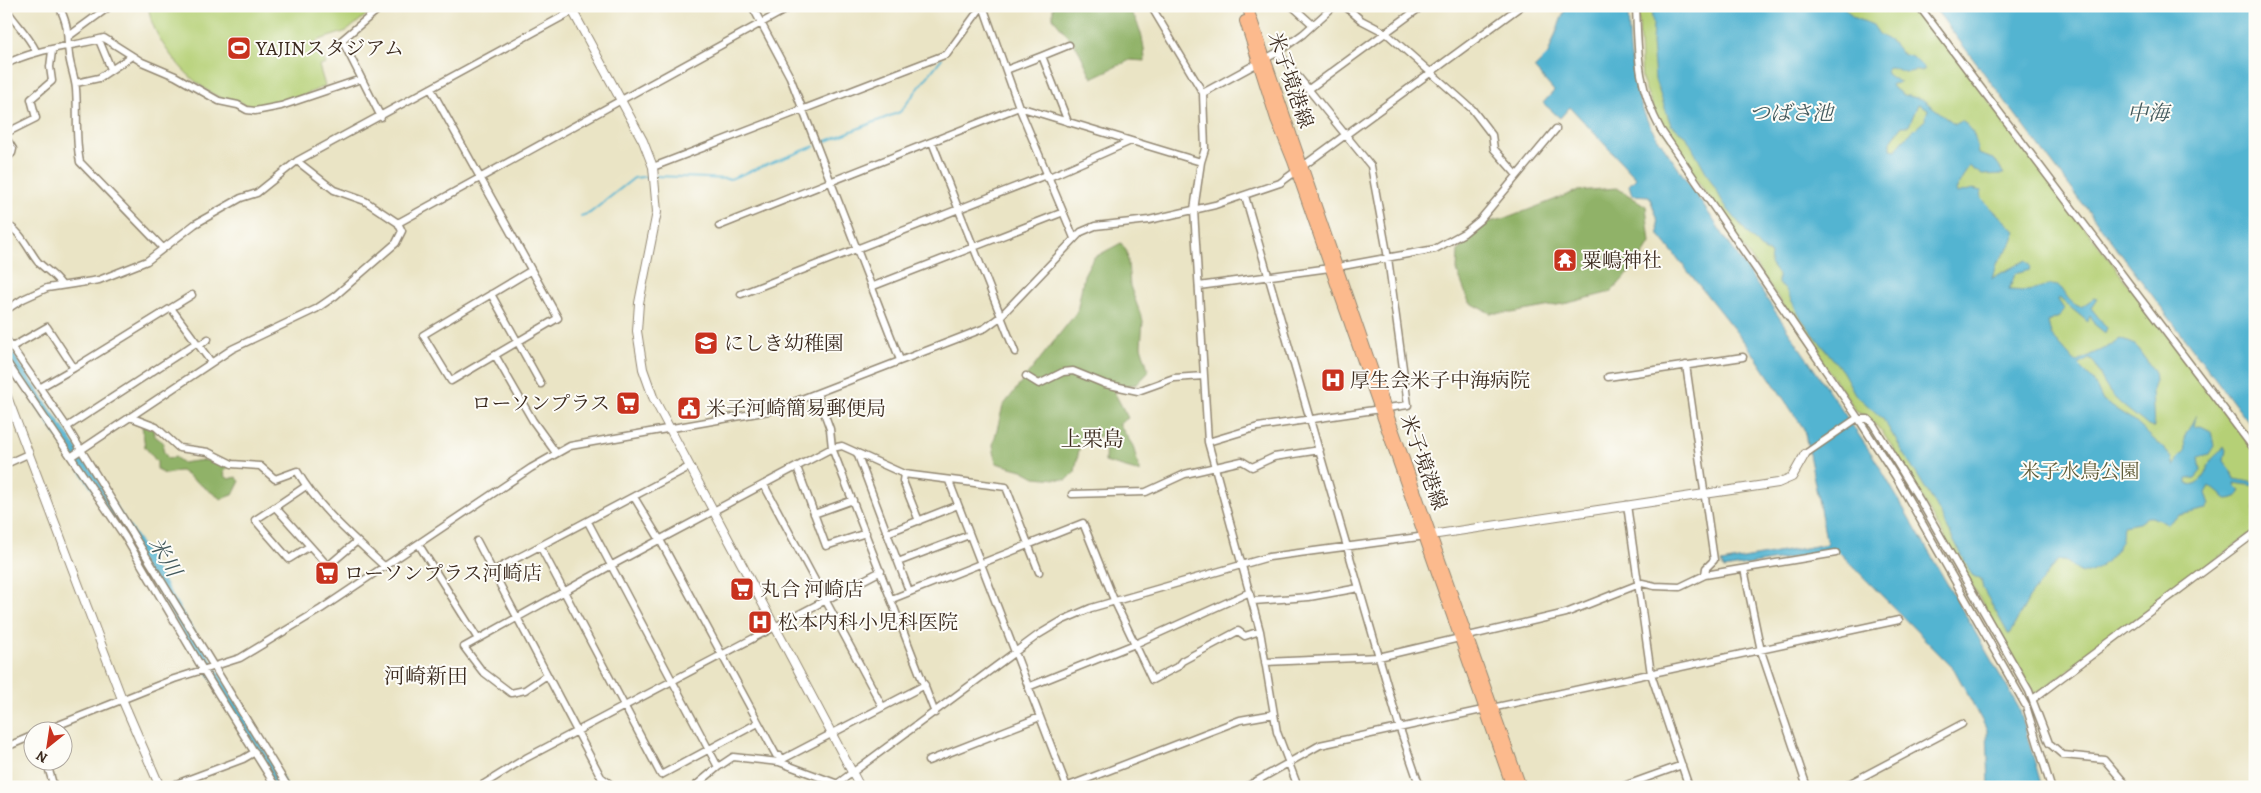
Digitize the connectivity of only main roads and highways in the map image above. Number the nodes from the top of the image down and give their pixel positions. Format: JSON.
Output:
{"nodes":[{"id":1,"x":1240,"y":6,"type":"edge"},
{"id":2,"x":1247,"y":6,"type":"edge"},
{"id":3,"x":1262,"y":62,"type":"junction"},
{"id":4,"x":1489,"y":709,"type":"junction"},
{"id":5,"x":1512,"y":787,"type":"edge"},
{"id":6,"x":1521,"y":787,"type":"edge"}],
"edges":[{"from":1,"to":3,"type":"main road","name":"米子境港線"},
{"from":2,"to":3,"type":"main road","name":"米子境港線"},
{"from":3,"to":4,"type":"main road","name":"米子境港線"},
{"from":4,"to":5,"type":"main road","name":"米子境港線"},
{"from":4,"to":6,"type":"main road","name":"米子境港線"}]}
